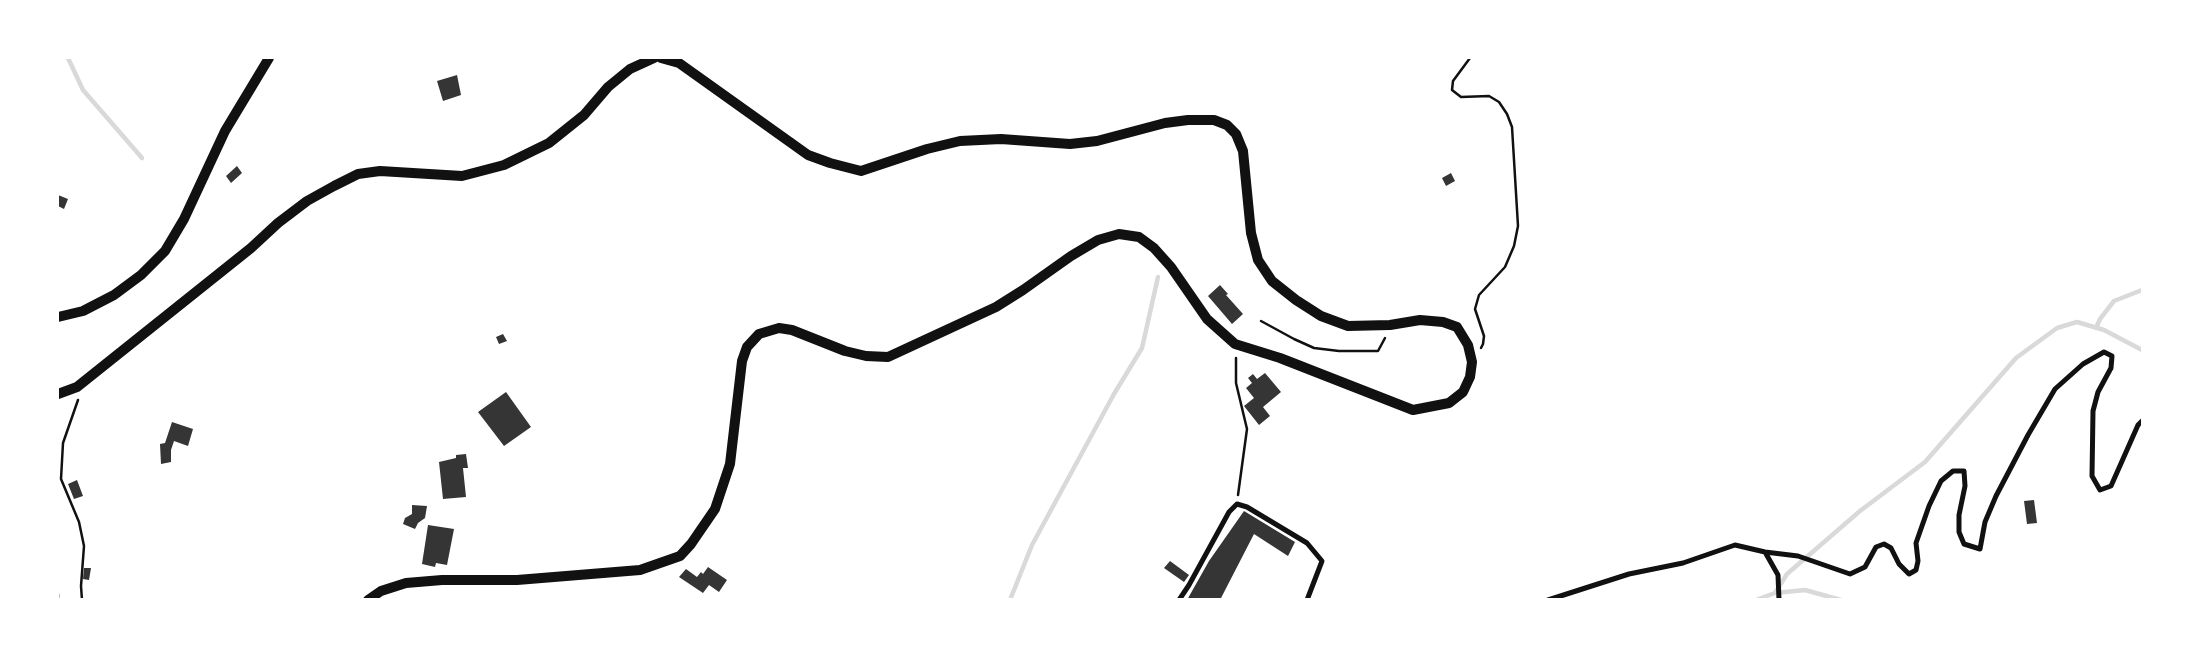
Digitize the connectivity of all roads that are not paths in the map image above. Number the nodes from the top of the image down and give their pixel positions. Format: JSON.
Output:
{"nodes":[{"id":1,"x":269,"y":58,"type":"edge"},
{"id":2,"x":654,"y":58,"type":"edge"},
{"id":3,"x":661,"y":58,"type":"edge"},
{"id":4,"x":58,"y":317,"type":"edge"},
{"id":5,"x":58,"y":394,"type":"edge"},
{"id":6,"x":2142,"y":421,"type":"edge"},
{"id":7,"x":1765,"y":552,"type":"junction"},
{"id":8,"x":368,"y":600,"type":"edge"},
{"id":9,"x":1179,"y":600,"type":"edge"},
{"id":10,"x":1307,"y":600,"type":"edge"},
{"id":11,"x":1548,"y":600,"type":"edge"},
{"id":12,"x":1779,"y":600,"type":"edge"}],
"edges":[{"from":1,"to":4,"type":"main road"},
{"from":2,"to":5,"type":"main road"},
{"from":3,"to":8,"type":"main road"},
{"from":6,"to":7,"type":"street"},
{"from":7,"to":11,"type":"street"},
{"from":7,"to":12,"type":"street"},
{"from":9,"to":10,"type":"street"}]}
